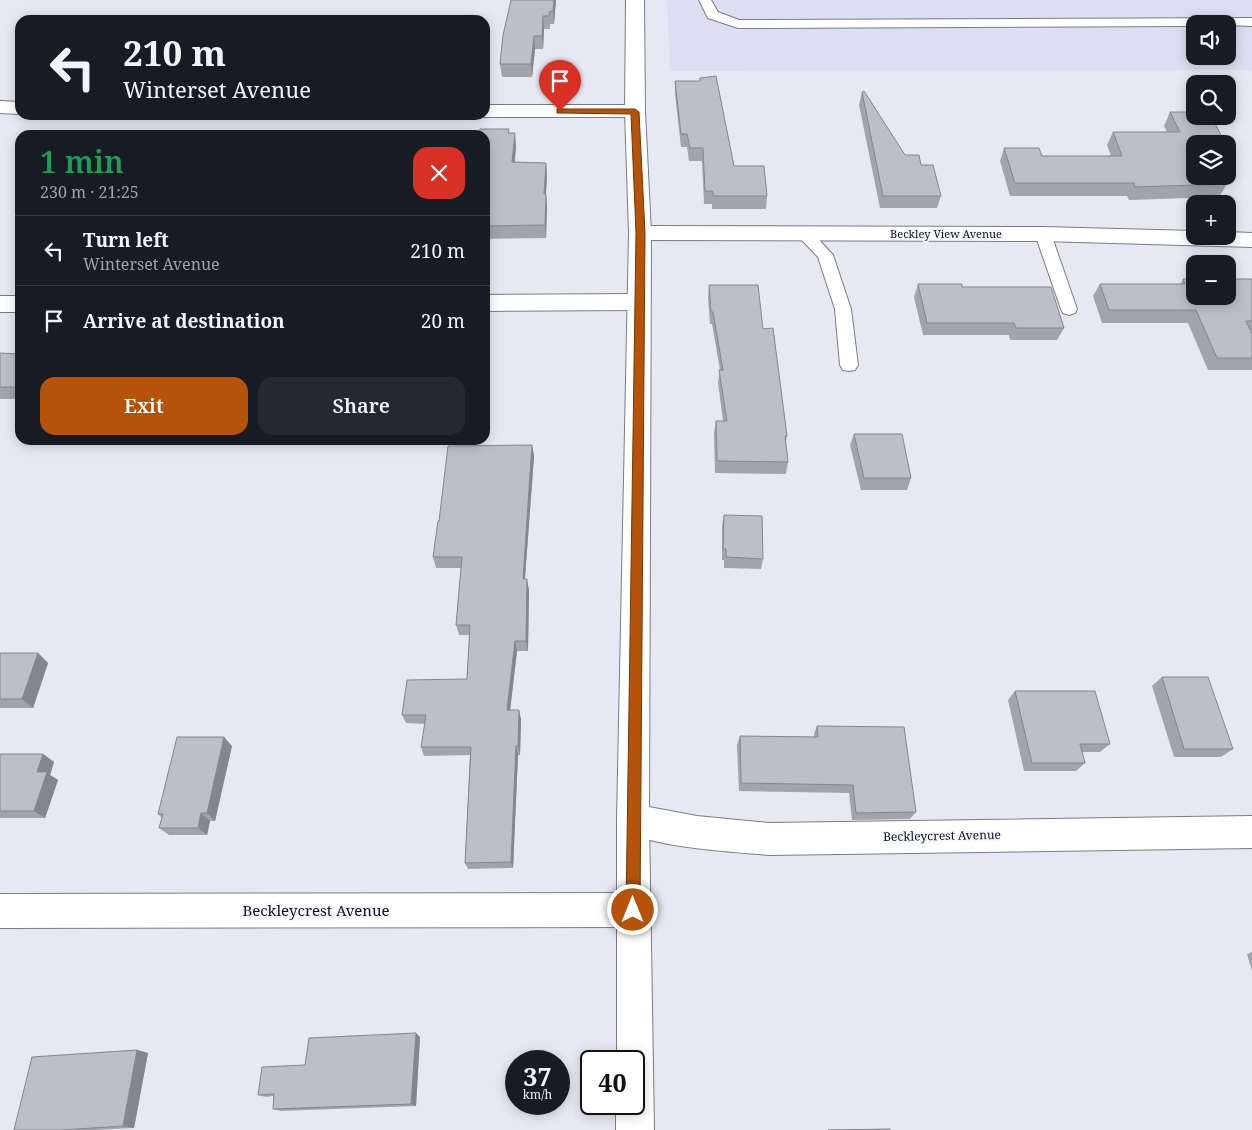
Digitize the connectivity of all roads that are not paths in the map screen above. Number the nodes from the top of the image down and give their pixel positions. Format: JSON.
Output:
{"nodes":[{"id":1,"x":635,"y":0,"type":"edge"},
{"id":2,"x":705,"y":0,"type":"edge"},
{"id":3,"x":1252,"y":22,"type":"edge"},
{"id":4,"x":0,"y":107,"type":"edge"},
{"id":5,"x":15,"y":108,"type":"edge"},
{"id":6,"x":490,"y":110,"type":"edge"},
{"id":7,"x":635,"y":112,"type":"junction"},
{"id":8,"x":640,"y":233,"type":"junction"},
{"id":9,"x":804,"y":234,"type":"junction"},
{"id":10,"x":1043,"y":234,"type":"junction"},
{"id":11,"x":1252,"y":240,"type":"edge"},
{"id":12,"x":639,"y":302,"type":"junction"},
{"id":13,"x":490,"y":303,"type":"edge"},
{"id":14,"x":0,"y":304,"type":"edge"},
{"id":15,"x":15,"y":304,"type":"edge"},
{"id":16,"x":1069,"y":309,"type":"dead end"},
{"id":17,"x":849,"y":365,"type":"dead end"},
{"id":18,"x":632,"y":820,"type":"junction"},
{"id":19,"x":1252,"y":832,"type":"edge"},
{"id":20,"x":633,"y":910,"type":"junction"},
{"id":21,"x":0,"y":911,"type":"edge"},
{"id":22,"x":635,"y":1130,"type":"edge"}],
"edges":[{"from":1,"to":7,"type":"street"},
{"from":2,"to":3,"type":"lane"},
{"from":4,"to":5,"type":"street"},
{"from":6,"to":7,"type":"street"},
{"from":7,"to":8,"type":"street"},
{"from":8,"to":9,"type":"street","name":"Beckley View Avenue"},
{"from":8,"to":12,"type":"street"},
{"from":9,"to":10,"type":"street","name":"Beckley View Avenue"},
{"from":9,"to":17,"type":"lane"},
{"from":10,"to":11,"type":"street","name":"Beckley View Avenue"},
{"from":10,"to":16,"type":"lane"},
{"from":12,"to":13,"type":"street"},
{"from":12,"to":18,"type":"street"},
{"from":14,"to":15,"type":"street"},
{"from":18,"to":19,"type":"street","name":"Beckleycrest Avenue"},
{"from":18,"to":20,"type":"street"},
{"from":20,"to":21,"type":"street","name":"Beckleycrest Avenue"},
{"from":20,"to":22,"type":"street"}]}
